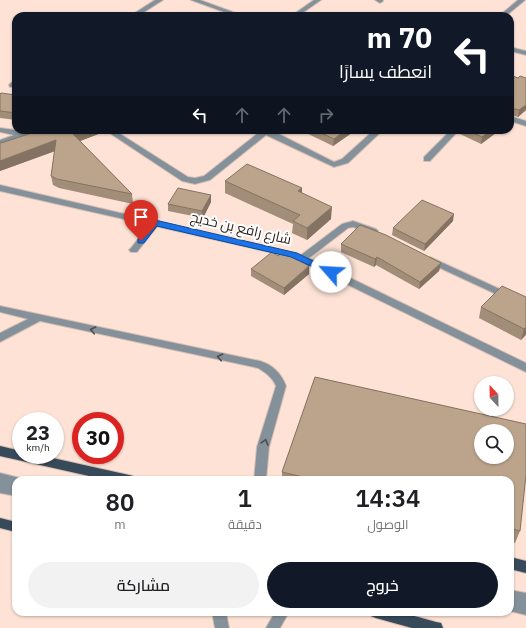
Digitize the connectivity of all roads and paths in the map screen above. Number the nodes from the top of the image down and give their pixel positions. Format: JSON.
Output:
{"nodes":[{"id":1,"x":160,"y":0,"type":"edge"},
{"id":2,"x":194,"y":0,"type":"edge"},
{"id":3,"x":318,"y":0,"type":"edge"},
{"id":4,"x":522,"y":0,"type":"edge"},
{"id":5,"x":227,"y":11,"type":"edge"},
{"id":6,"x":140,"y":12,"type":"edge"},
{"id":7,"x":300,"y":12,"type":"edge"},
{"id":8,"x":507,"y":12,"type":"edge"},
{"id":9,"x":514,"y":50,"type":"edge"},
{"id":10,"x":526,"y":53,"type":"edge"},
{"id":11,"x":514,"y":120,"type":"edge"},
{"id":12,"x":526,"y":124,"type":"edge"},
{"id":13,"x":0,"y":130,"type":"edge"},
{"id":14,"x":12,"y":132,"type":"edge"},
{"id":15,"x":24,"y":134,"type":"edge"},
{"id":16,"x":114,"y":134,"type":"edge"},
{"id":17,"x":261,"y":134,"type":"edge"},
{"id":18,"x":274,"y":134,"type":"edge"},
{"id":19,"x":375,"y":134,"type":"edge"},
{"id":20,"x":451,"y":134,"type":"edge"},
{"id":21,"x":0,"y":143,"type":"edge"},
{"id":22,"x":427,"y":159,"type":"dead end"},
{"id":23,"x":0,"y":188,"type":"edge"},
{"id":24,"x":155,"y":223,"type":"junction"},
{"id":25,"x":380,"y":235,"type":"edge"},
{"id":26,"x":134,"y":250,"type":"dead end"},
{"id":27,"x":422,"y":256,"type":"edge"},
{"id":28,"x":303,"y":258,"type":"junction"},
{"id":29,"x":526,"y":305,"type":"edge"},
{"id":30,"x":0,"y":309,"type":"edge"},
{"id":31,"x":38,"y":318,"type":"junction"},
{"id":32,"x":0,"y":338,"type":"edge"},
{"id":33,"x":526,"y":368,"type":"edge"},
{"id":34,"x":0,"y":451,"type":"edge"},
{"id":35,"x":111,"y":476,"type":"edge"},
{"id":36,"x":260,"y":476,"type":"edge"},
{"id":37,"x":0,"y":478,"type":"edge"},
{"id":38,"x":12,"y":481,"type":"edge"},
{"id":39,"x":0,"y":488,"type":"edge"},
{"id":40,"x":12,"y":490,"type":"edge"},
{"id":41,"x":0,"y":523,"type":"edge"},
{"id":42,"x":12,"y":526,"type":"edge"},
{"id":43,"x":514,"y":564,"type":"edge"},
{"id":44,"x":526,"y":567,"type":"edge"},
{"id":45,"x":514,"y":597,"type":"edge"},
{"id":46,"x":526,"y":599,"type":"edge"},
{"id":47,"x":514,"y":606,"type":"edge"},
{"id":48,"x":526,"y":609,"type":"edge"},
{"id":49,"x":220,"y":616,"type":"edge"},
{"id":50,"x":280,"y":616,"type":"edge"},
{"id":51,"x":391,"y":616,"type":"edge"},
{"id":52,"x":222,"y":628,"type":"edge"},
{"id":53,"x":273,"y":628,"type":"edge"},
{"id":54,"x":436,"y":628,"type":"edge"}],
"edges":[{"from":1,"to":6,"type":"street"},
{"from":2,"to":5,"type":"street"},
{"from":3,"to":7,"type":"street"},
{"from":4,"to":8,"type":"street"},
{"from":9,"to":10,"type":"street"},
{"from":11,"to":12,"type":"street"},
{"from":13,"to":14,"type":"street"},
{"from":15,"to":21,"type":"street"},
{"from":16,"to":17,"type":"street"},
{"from":18,"to":19,"type":"street"},
{"from":20,"to":22,"type":"street"},
{"from":23,"to":24,"type":"street","name":"شارع رافع بن خديج"},
{"from":24,"to":26,"type":"street"},
{"from":24,"to":28,"type":"street","name":"شارع رافع بن خديج"},
{"from":25,"to":28,"type":"street"},
{"from":27,"to":29,"type":"street"},
{"from":28,"to":33,"type":"street","name":"شارع رافع بن خديج"},
{"from":30,"to":31,"type":"street"},
{"from":31,"to":32,"type":"street"},
{"from":36,"to":31,"type":"street","one_way":true},
{"from":34,"to":35,"type":"main road"},
{"from":37,"to":38,"type":"street"},
{"from":39,"to":40,"type":"street"},
{"from":41,"to":42,"type":"main road"},
{"from":43,"to":44,"type":"main road"},
{"from":45,"to":46,"type":"street"},
{"from":47,"to":48,"type":"street"},
{"from":49,"to":52,"type":"street"},
{"from":50,"to":53,"type":"street"},
{"from":51,"to":54,"type":"main road"}]}
